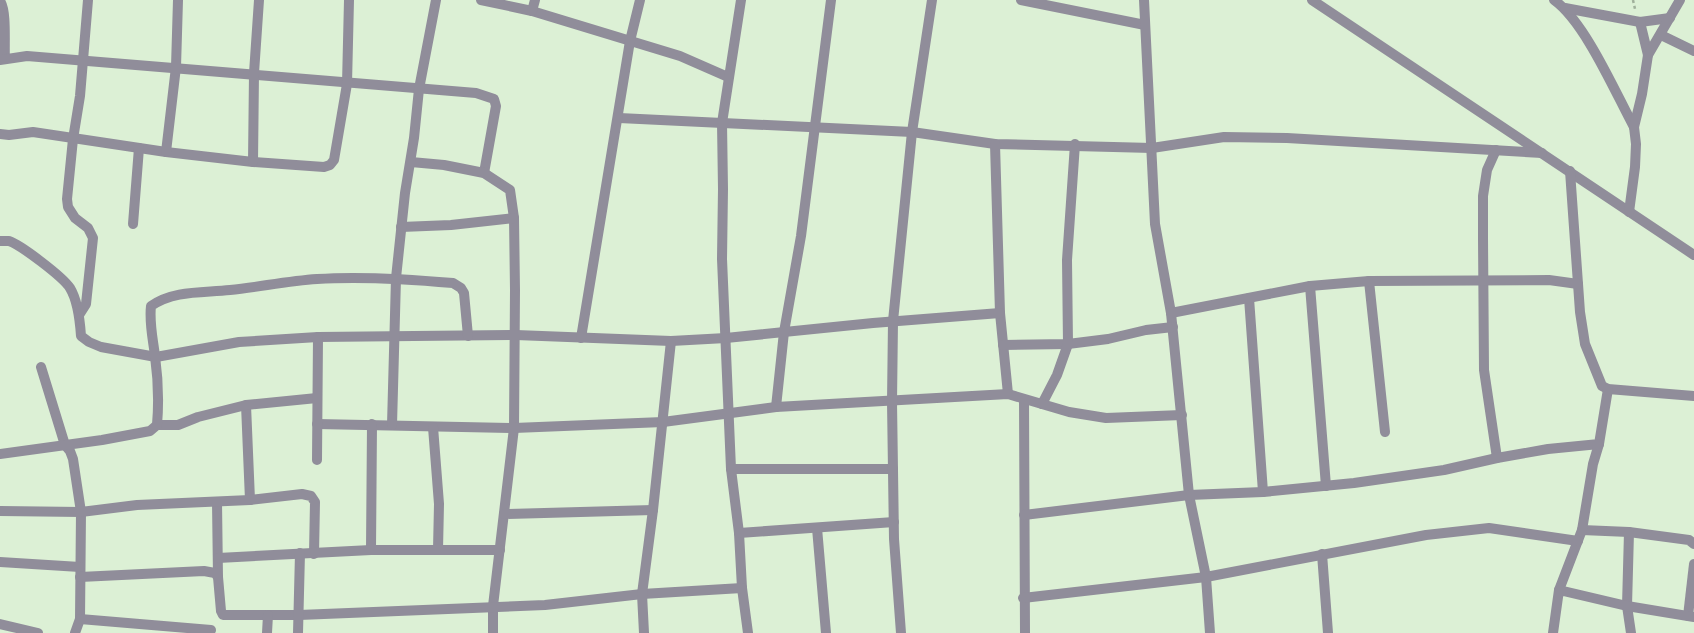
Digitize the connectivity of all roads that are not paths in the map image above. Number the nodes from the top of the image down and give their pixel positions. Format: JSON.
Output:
{"nodes":[{"id":1,"x":88,"y":0,"type":"edge"},
{"id":2,"x":178,"y":0,"type":"edge"},
{"id":3,"x":259,"y":0,"type":"edge"},
{"id":4,"x":349,"y":0,"type":"edge"},
{"id":5,"x":436,"y":0,"type":"edge"},
{"id":6,"x":481,"y":0,"type":"edge"},
{"id":7,"x":535,"y":0,"type":"edge"},
{"id":8,"x":640,"y":0,"type":"edge"},
{"id":9,"x":740,"y":0,"type":"edge"},
{"id":10,"x":831,"y":0,"type":"edge"},
{"id":11,"x":932,"y":0,"type":"edge"},
{"id":12,"x":1021,"y":0,"type":"edge"},
{"id":13,"x":1144,"y":0,"type":"edge"},
{"id":14,"x":1312,"y":0,"type":"edge"},
{"id":15,"x":1554,"y":0,"type":"edge"},
{"id":16,"x":1680,"y":0,"type":"edge"},
{"id":17,"x":0,"y":1,"type":"edge"},
{"id":18,"x":1565,"y":8,"type":"junction"},
{"id":19,"x":532,"y":11,"type":"junction"},
{"id":20,"x":1670,"y":18,"type":"junction"},
{"id":21,"x":1640,"y":22,"type":"junction"},
{"id":22,"x":1145,"y":25,"type":"junction"},
{"id":23,"x":1661,"y":35,"type":"junction"},
{"id":24,"x":630,"y":41,"type":"junction"},
{"id":25,"x":1694,"y":51,"type":"edge"},
{"id":26,"x":1648,"y":55,"type":"junction"},
{"id":27,"x":2,"y":59,"type":"edge"},
{"id":28,"x":83,"y":60,"type":"junction"},
{"id":29,"x":176,"y":67,"type":"junction"},
{"id":30,"x":254,"y":73,"type":"junction"},
{"id":31,"x":728,"y":77,"type":"junction"},
{"id":32,"x":347,"y":84,"type":"junction"},
{"id":33,"x":419,"y":89,"type":"junction"},
{"id":34,"x":619,"y":118,"type":"junction"},
{"id":35,"x":722,"y":123,"type":"junction"},
{"id":36,"x":1634,"y":126,"type":"junction"},
{"id":37,"x":814,"y":128,"type":"junction"},
{"id":38,"x":912,"y":132,"type":"junction"},
{"id":39,"x":0,"y":134,"type":"edge"},
{"id":40,"x":73,"y":139,"type":"junction"},
{"id":41,"x":995,"y":144,"type":"junction"},
{"id":42,"x":1075,"y":144,"type":"junction"},
{"id":43,"x":139,"y":148,"type":"junction"},
{"id":44,"x":1152,"y":148,"type":"junction"},
{"id":45,"x":1496,"y":150,"type":"junction"},
{"id":46,"x":166,"y":152,"type":"junction"},
{"id":47,"x":1542,"y":153,"type":"junction"},
{"id":48,"x":253,"y":162,"type":"junction"},
{"id":49,"x":411,"y":162,"type":"junction"},
{"id":50,"x":1570,"y":171,"type":"junction"},
{"id":51,"x":484,"y":172,"type":"junction"},
{"id":52,"x":1629,"y":212,"type":"junction"},
{"id":53,"x":514,"y":218,"type":"junction"},
{"id":54,"x":133,"y":224,"type":"dead end"},
{"id":55,"x":401,"y":227,"type":"junction"},
{"id":56,"x":0,"y":241,"type":"edge"},
{"id":57,"x":1694,"y":255,"type":"edge"},
{"id":58,"x":396,"y":278,"type":"junction"},
{"id":59,"x":1484,"y":280,"type":"junction"},
{"id":60,"x":1369,"y":281,"type":"junction"},
{"id":61,"x":1578,"y":284,"type":"junction"},
{"id":62,"x":1310,"y":286,"type":"junction"},
{"id":63,"x":1250,"y":298,"type":"junction"},
{"id":64,"x":1171,"y":313,"type":"junction"},
{"id":65,"x":1000,"y":314,"type":"junction"},
{"id":66,"x":79,"y":315,"type":"junction"},
{"id":67,"x":893,"y":321,"type":"junction"},
{"id":68,"x":1173,"y":327,"type":"junction"},
{"id":69,"x":784,"y":332,"type":"junction"},
{"id":70,"x":516,"y":335,"type":"junction"},
{"id":71,"x":468,"y":336,"type":"junction"},
{"id":72,"x":318,"y":337,"type":"junction"},
{"id":73,"x":394,"y":337,"type":"junction"},
{"id":74,"x":582,"y":338,"type":"junction"},
{"id":75,"x":726,"y":338,"type":"junction"},
{"id":76,"x":671,"y":341,"type":"junction"},
{"id":77,"x":1068,"y":344,"type":"junction"},
{"id":78,"x":1003,"y":346,"type":"junction"},
{"id":79,"x":156,"y":357,"type":"junction"},
{"id":80,"x":41,"y":367,"type":"dead end"},
{"id":81,"x":1608,"y":389,"type":"junction"},
{"id":82,"x":1008,"y":394,"type":"junction"},
{"id":83,"x":1694,"y":396,"type":"edge"},
{"id":84,"x":317,"y":398,"type":"junction"},
{"id":85,"x":1024,"y":400,"type":"junction"},
{"id":86,"x":892,"y":402,"type":"junction"},
{"id":87,"x":1042,"y":404,"type":"junction"},
{"id":88,"x":246,"y":405,"type":"junction"},
{"id":89,"x":776,"y":407,"type":"junction"},
{"id":90,"x":729,"y":412,"type":"junction"},
{"id":91,"x":1182,"y":415,"type":"junction"},
{"id":92,"x":663,"y":422,"type":"junction"},
{"id":93,"x":157,"y":424,"type":"junction"},
{"id":94,"x":317,"y":424,"type":"junction"},
{"id":95,"x":372,"y":424,"type":"junction"},
{"id":96,"x":392,"y":425,"type":"junction"},
{"id":97,"x":433,"y":428,"type":"junction"},
{"id":98,"x":514,"y":428,"type":"junction"},
{"id":99,"x":1385,"y":432,"type":"dead end"},
{"id":100,"x":1599,"y":444,"type":"junction"},
{"id":101,"x":65,"y":445,"type":"junction"},
{"id":102,"x":0,"y":454,"type":"edge"},
{"id":103,"x":1496,"y":458,"type":"junction"},
{"id":104,"x":317,"y":460,"type":"dead end"},
{"id":105,"x":731,"y":469,"type":"junction"},
{"id":106,"x":893,"y":469,"type":"junction"},
{"id":107,"x":1326,"y":486,"type":"junction"},
{"id":108,"x":1263,"y":492,"type":"junction"},
{"id":109,"x":1189,"y":495,"type":"junction"},
{"id":110,"x":250,"y":500,"type":"junction"},
{"id":111,"x":217,"y":502,"type":"junction"},
{"id":112,"x":653,"y":510,"type":"junction"},
{"id":113,"x":0,"y":511,"type":"edge"},
{"id":114,"x":81,"y":512,"type":"junction"},
{"id":115,"x":504,"y":514,"type":"junction"},
{"id":116,"x":1024,"y":515,"type":"junction"},
{"id":117,"x":894,"y":522,"type":"junction"},
{"id":118,"x":817,"y":528,"type":"junction"},
{"id":119,"x":1582,"y":530,"type":"junction"},
{"id":120,"x":1629,"y":532,"type":"junction"},
{"id":121,"x":739,"y":533,"type":"junction"},
{"id":122,"x":1578,"y":541,"type":"junction"},
{"id":123,"x":1694,"y":544,"type":"edge"},
{"id":124,"x":371,"y":550,"type":"junction"},
{"id":125,"x":438,"y":550,"type":"junction"},
{"id":126,"x":500,"y":550,"type":"junction"},
{"id":127,"x":300,"y":554,"type":"junction"},
{"id":128,"x":314,"y":554,"type":"junction"},
{"id":129,"x":1322,"y":554,"type":"junction"},
{"id":130,"x":218,"y":558,"type":"junction"},
{"id":131,"x":0,"y":562,"type":"edge"},
{"id":132,"x":1694,"y":564,"type":"edge"},
{"id":133,"x":80,"y":572,"type":"junction"},
{"id":134,"x":218,"y":577,"type":"junction"},
{"id":135,"x":1206,"y":577,"type":"junction"},
{"id":136,"x":742,"y":588,"type":"junction"},
{"id":137,"x":1559,"y":590,"type":"junction"},
{"id":138,"x":642,"y":594,"type":"junction"},
{"id":139,"x":1023,"y":598,"type":"junction"},
{"id":140,"x":494,"y":606,"type":"junction"},
{"id":141,"x":1627,"y":606,"type":"junction"},
{"id":142,"x":268,"y":615,"type":"junction"},
{"id":143,"x":299,"y":615,"type":"junction"},
{"id":144,"x":1691,"y":616,"type":"edge"},
{"id":145,"x":80,"y":619,"type":"junction"},
{"id":146,"x":0,"y":624,"type":"edge"},
{"id":147,"x":211,"y":630,"type":"dead end"},
{"id":148,"x":38,"y":633,"type":"edge"},
{"id":149,"x":75,"y":633,"type":"edge"},
{"id":150,"x":267,"y":633,"type":"edge"},
{"id":151,"x":298,"y":633,"type":"edge"},
{"id":152,"x":493,"y":633,"type":"edge"},
{"id":153,"x":644,"y":633,"type":"edge"},
{"id":154,"x":748,"y":633,"type":"edge"},
{"id":155,"x":826,"y":633,"type":"edge"},
{"id":156,"x":901,"y":633,"type":"edge"},
{"id":157,"x":1024,"y":633,"type":"edge"},
{"id":158,"x":1210,"y":633,"type":"edge"},
{"id":159,"x":1328,"y":633,"type":"edge"},
{"id":160,"x":1552,"y":633,"type":"edge"},
{"id":161,"x":1631,"y":633,"type":"edge"}],
"edges":[{"from":1,"to":28,"type":"street"},
{"from":2,"to":29,"type":"street"},
{"from":3,"to":30,"type":"street"},
{"from":4,"to":32,"type":"street"},
{"from":5,"to":33,"type":"street"},
{"from":6,"to":19,"type":"street"},
{"from":7,"to":19,"type":"street"},
{"from":8,"to":24,"type":"street"},
{"from":9,"to":31,"type":"street"},
{"from":10,"to":37,"type":"street"},
{"from":11,"to":38,"type":"street"},
{"from":12,"to":22,"type":"street"},
{"from":13,"to":22,"type":"street"},
{"from":14,"to":47,"type":"street"},
{"from":15,"to":18,"type":"street"},
{"from":16,"to":20,"type":"street"},
{"from":17,"to":27,"type":"street"},
{"from":18,"to":21,"type":"street"},
{"from":18,"to":36,"type":"street"},
{"from":19,"to":24,"type":"street"},
{"from":20,"to":21,"type":"street"},
{"from":20,"to":23,"type":"street"},
{"from":21,"to":26,"type":"street"},
{"from":22,"to":44,"type":"street"},
{"from":23,"to":25,"type":"street"},
{"from":23,"to":26,"type":"street"},
{"from":24,"to":31,"type":"street"},
{"from":24,"to":34,"type":"street"},
{"from":26,"to":36,"type":"street"},
{"from":27,"to":28,"type":"street"},
{"from":28,"to":29,"type":"street"},
{"from":28,"to":40,"type":"street"},
{"from":29,"to":30,"type":"street"},
{"from":29,"to":46,"type":"street"},
{"from":30,"to":32,"type":"street"},
{"from":30,"to":48,"type":"street"},
{"from":31,"to":35,"type":"street"},
{"from":32,"to":33,"type":"street"},
{"from":32,"to":48,"type":"street"},
{"from":33,"to":49,"type":"street"},
{"from":33,"to":51,"type":"street"},
{"from":34,"to":35,"type":"street"},
{"from":34,"to":74,"type":"street"},
{"from":35,"to":37,"type":"street"},
{"from":35,"to":75,"type":"street"},
{"from":36,"to":52,"type":"street"},
{"from":37,"to":38,"type":"street"},
{"from":37,"to":69,"type":"street"},
{"from":38,"to":41,"type":"street"},
{"from":38,"to":67,"type":"street"},
{"from":39,"to":40,"type":"street"},
{"from":40,"to":43,"type":"street"},
{"from":40,"to":66,"type":"street"},
{"from":41,"to":42,"type":"street"},
{"from":41,"to":65,"type":"street"},
{"from":42,"to":44,"type":"street"},
{"from":42,"to":77,"type":"street"},
{"from":43,"to":46,"type":"street"},
{"from":43,"to":54,"type":"street"},
{"from":44,"to":45,"type":"street"},
{"from":44,"to":64,"type":"street"},
{"from":45,"to":47,"type":"street"},
{"from":45,"to":59,"type":"street"},
{"from":46,"to":48,"type":"street"},
{"from":47,"to":50,"type":"street"},
{"from":49,"to":51,"type":"street"},
{"from":49,"to":55,"type":"street"},
{"from":50,"to":52,"type":"street"},
{"from":50,"to":61,"type":"street"},
{"from":51,"to":53,"type":"street"},
{"from":52,"to":57,"type":"street"},
{"from":53,"to":55,"type":"street"},
{"from":53,"to":70,"type":"street"},
{"from":55,"to":58,"type":"street"},
{"from":56,"to":66,"type":"street"},
{"from":58,"to":71,"type":"street"},
{"from":58,"to":73,"type":"street"},
{"from":58,"to":79,"type":"street"},
{"from":59,"to":60,"type":"street"},
{"from":59,"to":61,"type":"street"},
{"from":59,"to":103,"type":"street"},
{"from":60,"to":62,"type":"street"},
{"from":60,"to":99,"type":"street"},
{"from":61,"to":81,"type":"street"},
{"from":62,"to":63,"type":"street"},
{"from":62,"to":107,"type":"street"},
{"from":63,"to":64,"type":"street"},
{"from":63,"to":108,"type":"street"},
{"from":64,"to":68,"type":"street"},
{"from":65,"to":67,"type":"street"},
{"from":65,"to":78,"type":"street"},
{"from":66,"to":79,"type":"street"},
{"from":67,"to":69,"type":"street"},
{"from":67,"to":86,"type":"street"},
{"from":68,"to":77,"type":"street"},
{"from":68,"to":91,"type":"street"},
{"from":69,"to":75,"type":"street"},
{"from":69,"to":89,"type":"street"},
{"from":70,"to":71,"type":"street"},
{"from":70,"to":74,"type":"street"},
{"from":70,"to":98,"type":"street"},
{"from":71,"to":73,"type":"street"},
{"from":72,"to":73,"type":"street"},
{"from":72,"to":79,"type":"street"},
{"from":72,"to":84,"type":"street"},
{"from":73,"to":96,"type":"street"},
{"from":74,"to":76,"type":"street"},
{"from":75,"to":76,"type":"street"},
{"from":75,"to":90,"type":"street"},
{"from":76,"to":92,"type":"street"},
{"from":77,"to":78,"type":"street"},
{"from":77,"to":87,"type":"street"},
{"from":78,"to":82,"type":"street"},
{"from":79,"to":93,"type":"street"},
{"from":80,"to":101,"type":"street"},
{"from":81,"to":83,"type":"street"},
{"from":81,"to":100,"type":"street"},
{"from":82,"to":85,"type":"street"},
{"from":82,"to":86,"type":"street"},
{"from":84,"to":88,"type":"street"},
{"from":84,"to":94,"type":"street"},
{"from":85,"to":87,"type":"street"},
{"from":85,"to":116,"type":"street"},
{"from":86,"to":89,"type":"street"},
{"from":86,"to":106,"type":"street"},
{"from":87,"to":91,"type":"street"},
{"from":88,"to":93,"type":"street"},
{"from":88,"to":110,"type":"street"},
{"from":89,"to":90,"type":"street"},
{"from":90,"to":92,"type":"street"},
{"from":90,"to":105,"type":"street"},
{"from":91,"to":109,"type":"street"},
{"from":92,"to":98,"type":"street"},
{"from":92,"to":112,"type":"street"},
{"from":93,"to":101,"type":"street"},
{"from":94,"to":95,"type":"street"},
{"from":94,"to":104,"type":"street"},
{"from":95,"to":96,"type":"street"},
{"from":95,"to":124,"type":"street"},
{"from":96,"to":97,"type":"street"},
{"from":97,"to":98,"type":"street"},
{"from":97,"to":125,"type":"street"},
{"from":98,"to":115,"type":"street"},
{"from":100,"to":103,"type":"street"},
{"from":100,"to":119,"type":"street"},
{"from":101,"to":102,"type":"street"},
{"from":101,"to":114,"type":"street"},
{"from":103,"to":107,"type":"street"},
{"from":105,"to":106,"type":"street"},
{"from":105,"to":121,"type":"street"},
{"from":106,"to":117,"type":"street"},
{"from":107,"to":108,"type":"street"},
{"from":108,"to":109,"type":"street"},
{"from":109,"to":116,"type":"street"},
{"from":109,"to":135,"type":"street"},
{"from":110,"to":111,"type":"street"},
{"from":110,"to":128,"type":"street"},
{"from":111,"to":114,"type":"street"},
{"from":111,"to":130,"type":"street"},
{"from":112,"to":115,"type":"street"},
{"from":112,"to":138,"type":"street"},
{"from":113,"to":114,"type":"street"},
{"from":114,"to":133,"type":"street"},
{"from":115,"to":126,"type":"street"},
{"from":116,"to":139,"type":"street"},
{"from":117,"to":118,"type":"street"},
{"from":117,"to":156,"type":"street"},
{"from":118,"to":121,"type":"street"},
{"from":118,"to":155,"type":"street"},
{"from":119,"to":120,"type":"street"},
{"from":119,"to":122,"type":"street"},
{"from":120,"to":123,"type":"street"},
{"from":120,"to":141,"type":"street"},
{"from":121,"to":136,"type":"street"},
{"from":122,"to":129,"type":"street"},
{"from":122,"to":137,"type":"street"},
{"from":124,"to":125,"type":"street"},
{"from":124,"to":128,"type":"street"},
{"from":125,"to":126,"type":"street"},
{"from":126,"to":140,"type":"street"},
{"from":127,"to":128,"type":"street"},
{"from":127,"to":130,"type":"street"},
{"from":127,"to":143,"type":"street"},
{"from":129,"to":135,"type":"street"},
{"from":129,"to":159,"type":"street"},
{"from":130,"to":134,"type":"street"},
{"from":131,"to":133,"type":"street"},
{"from":132,"to":144,"type":"street"},
{"from":133,"to":134,"type":"street"},
{"from":133,"to":145,"type":"street"},
{"from":134,"to":142,"type":"street"},
{"from":135,"to":139,"type":"street"},
{"from":135,"to":158,"type":"street"},
{"from":136,"to":138,"type":"street"},
{"from":136,"to":154,"type":"street"},
{"from":137,"to":141,"type":"street"},
{"from":137,"to":160,"type":"street"},
{"from":138,"to":140,"type":"street"},
{"from":138,"to":153,"type":"street"},
{"from":139,"to":157,"type":"street"},
{"from":140,"to":143,"type":"street"},
{"from":140,"to":152,"type":"street"},
{"from":141,"to":144,"type":"street"},
{"from":141,"to":161,"type":"street"},
{"from":142,"to":143,"type":"street"},
{"from":142,"to":150,"type":"street"},
{"from":143,"to":151,"type":"street"},
{"from":145,"to":147,"type":"street"},
{"from":145,"to":149,"type":"street"},
{"from":146,"to":148,"type":"street"}]}
